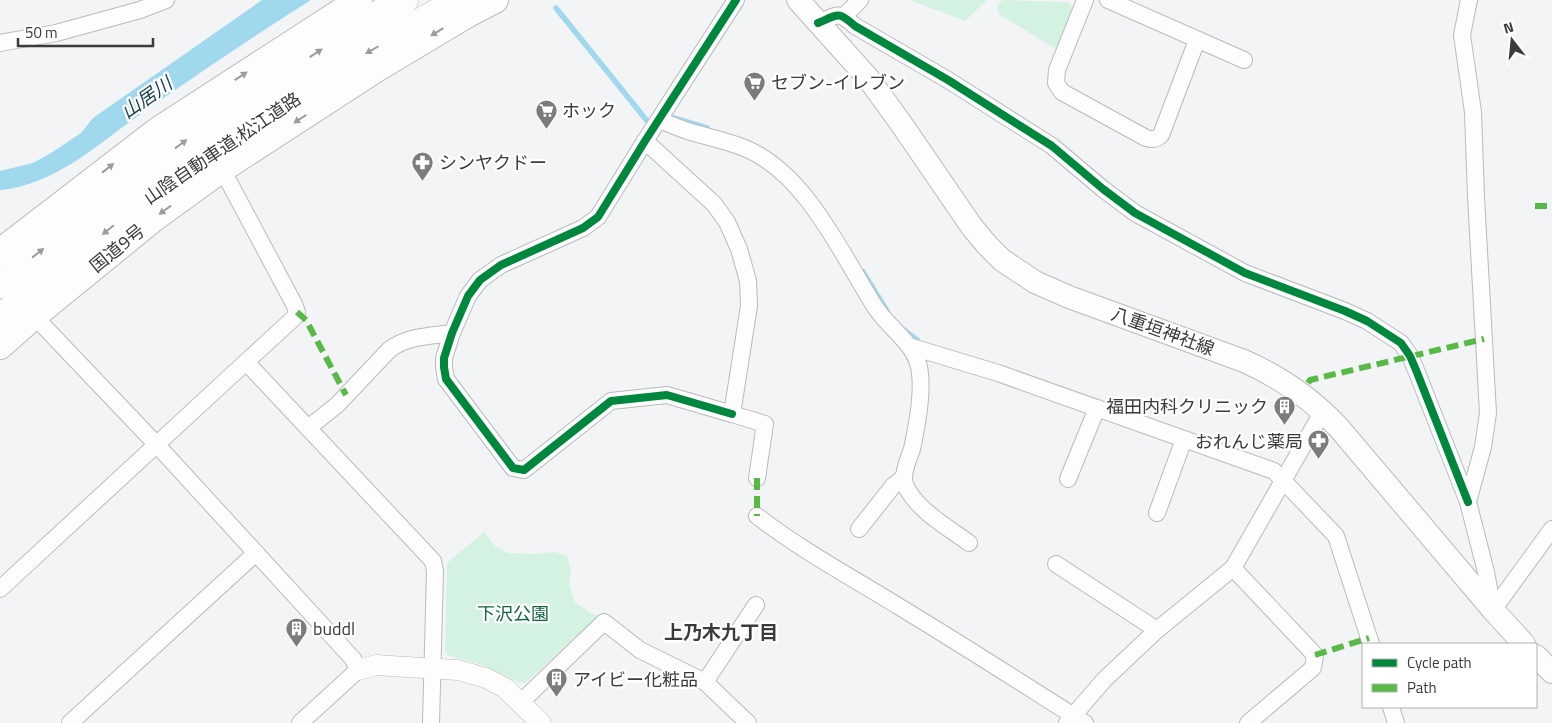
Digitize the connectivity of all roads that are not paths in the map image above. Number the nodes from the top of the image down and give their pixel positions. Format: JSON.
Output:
{"nodes":[{"id":1,"x":359,"y":0,"type":"edge"},
{"id":2,"x":404,"y":0,"type":"edge"},
{"id":3,"x":460,"y":0,"type":"edge"},
{"id":4,"x":495,"y":0,"type":"edge"},
{"id":5,"x":736,"y":0,"type":"edge"},
{"id":6,"x":793,"y":0,"type":"edge"},
{"id":7,"x":860,"y":0,"type":"edge"},
{"id":8,"x":1085,"y":0,"type":"edge"},
{"id":9,"x":1108,"y":0,"type":"edge"},
{"id":10,"x":1469,"y":0,"type":"edge"},
{"id":11,"x":160,"y":1,"type":"edge"},
{"id":12,"x":809,"y":13,"type":"edge"},
{"id":13,"x":844,"y":16,"type":"junction"},
{"id":14,"x":1197,"y":40,"type":"junction"},
{"id":15,"x":0,"y":43,"type":"edge"},
{"id":16,"x":1244,"y":60,"type":"dead end"},
{"id":17,"x":659,"y":120,"type":"junction"},
{"id":18,"x":645,"y":141,"type":"junction"},
{"id":19,"x":222,"y":169,"type":"junction"},
{"id":20,"x":0,"y":252,"type":"edge"},
{"id":21,"x":0,"y":284,"type":"edge"},
{"id":22,"x":34,"y":316,"type":"junction"},
{"id":23,"x":0,"y":319,"type":"edge"},
{"id":24,"x":452,"y":333,"type":"junction"},
{"id":25,"x":0,"y":346,"type":"edge"},
{"id":26,"x":912,"y":347,"type":"junction"},
{"id":27,"x":246,"y":362,"type":"junction"},
{"id":28,"x":1097,"y":408,"type":"junction"},
{"id":29,"x":1323,"y":411,"type":"junction"},
{"id":30,"x":732,"y":414,"type":"junction"},
{"id":31,"x":308,"y":428,"type":"junction"},
{"id":32,"x":1184,"y":439,"type":"junction"},
{"id":33,"x":157,"y":445,"type":"junction"},
{"id":34,"x":904,"y":477,"type":"junction"},
{"id":35,"x":757,"y":478,"type":"dead end"},
{"id":36,"x":1068,"y":479,"type":"dead end"},
{"id":37,"x":1283,"y":480,"type":"junction"},
{"id":38,"x":1468,"y":502,"type":"junction"},
{"id":39,"x":1157,"y":513,"type":"dead end"},
{"id":40,"x":757,"y":516,"type":"dead end"},
{"id":41,"x":859,"y":529,"type":"dead end"},
{"id":42,"x":1552,"y":530,"type":"edge"},
{"id":43,"x":969,"y":543,"type":"dead end"},
{"id":44,"x":256,"y":553,"type":"junction"},
{"id":45,"x":1056,"y":564,"type":"dead end"},
{"id":46,"x":1233,"y":568,"type":"junction"},
{"id":47,"x":0,"y":589,"type":"edge"},
{"id":48,"x":756,"y":605,"type":"dead end"},
{"id":49,"x":1493,"y":610,"type":"junction"},
{"id":50,"x":1157,"y":630,"type":"junction"},
{"id":51,"x":1371,"y":643,"type":"edge"},
{"id":52,"x":1523,"y":643,"type":"edge"},
{"id":53,"x":1537,"y":657,"type":"edge"},
{"id":54,"x":433,"y":668,"type":"junction"},
{"id":55,"x":358,"y":670,"type":"junction"},
{"id":56,"x":1552,"y":672,"type":"edge"},
{"id":57,"x":705,"y":682,"type":"junction"},
{"id":58,"x":520,"y":702,"type":"junction"},
{"id":59,"x":1391,"y":708,"type":"edge"},
{"id":60,"x":1075,"y":720,"type":"edge"},
{"id":61,"x":70,"y":723,"type":"edge"},
{"id":62,"x":300,"y":723,"type":"edge"},
{"id":63,"x":431,"y":723,"type":"edge"},
{"id":64,"x":541,"y":723,"type":"edge"},
{"id":65,"x":748,"y":723,"type":"edge"},
{"id":66,"x":1248,"y":723,"type":"edge"},
{"id":67,"x":1396,"y":723,"type":"edge"}],
"edges":[{"from":20,"to":1,"type":"highway","one_way":true},
{"from":21,"to":2,"type":"highway","name":"山陰自動車道;松江道路","one_way":true},
{"from":3,"to":23,"type":"highway","name":"山陰自動車道;松江道路","one_way":true},
{"from":4,"to":19,"type":"highway","name":"国道9号","one_way":true},
{"from":5,"to":17,"type":"street"},
{"from":6,"to":12,"type":"main road","name":"八重垣神社線"},
{"from":7,"to":13,"type":"street"},
{"from":8,"to":14,"type":"street"},
{"from":9,"to":14,"type":"street"},
{"from":10,"to":38,"type":"street"},
{"from":11,"to":15,"type":"street"},
{"from":12,"to":13,"type":"street"},
{"from":12,"to":29,"type":"main road","name":"八重垣神社線"},
{"from":13,"to":38,"type":"street"},
{"from":14,"to":16,"type":"street"},
{"from":17,"to":18,"type":"street"},
{"from":17,"to":26,"type":"street"},
{"from":18,"to":24,"type":"street"},
{"from":18,"to":30,"type":"street"},
{"from":19,"to":22,"type":"highway","name":"国道9号","one_way":true},
{"from":19,"to":27,"type":"street"},
{"from":22,"to":25,"type":"highway","name":"国道9号"},
{"from":22,"to":33,"type":"street"},
{"from":24,"to":30,"type":"street"},
{"from":24,"to":31,"type":"street"},
{"from":26,"to":28,"type":"street"},
{"from":26,"to":34,"type":"street"},
{"from":27,"to":31,"type":"street"},
{"from":27,"to":33,"type":"street"},
{"from":28,"to":32,"type":"street"},
{"from":28,"to":36,"type":"street"},
{"from":29,"to":37,"type":"street"},
{"from":29,"to":49,"type":"main road","name":"八重垣神社線"},
{"from":30,"to":35,"type":"street"},
{"from":31,"to":54,"type":"street"},
{"from":32,"to":37,"type":"street"},
{"from":32,"to":39,"type":"street"},
{"from":33,"to":44,"type":"street"},
{"from":33,"to":47,"type":"street"},
{"from":34,"to":41,"type":"street"},
{"from":34,"to":43,"type":"street"},
{"from":37,"to":46,"type":"street"},
{"from":37,"to":51,"type":"street"},
{"from":38,"to":49,"type":"street"},
{"from":40,"to":60,"type":"street"},
{"from":42,"to":49,"type":"street"},
{"from":44,"to":55,"type":"street"},
{"from":44,"to":61,"type":"street"},
{"from":45,"to":50,"type":"street"},
{"from":46,"to":50,"type":"street"},
{"from":46,"to":66,"type":"street"},
{"from":48,"to":57,"type":"street"},
{"from":49,"to":52,"type":"main road","name":"八重垣神社線"},
{"from":50,"to":60,"type":"street"},
{"from":53,"to":56,"type":"main road"},
{"from":54,"to":55,"type":"street"},
{"from":54,"to":58,"type":"street"},
{"from":54,"to":63,"type":"street"},
{"from":55,"to":62,"type":"street"},
{"from":57,"to":58,"type":"street"},
{"from":57,"to":65,"type":"street"},
{"from":58,"to":64,"type":"street"},
{"from":59,"to":67,"type":"street"}]}
